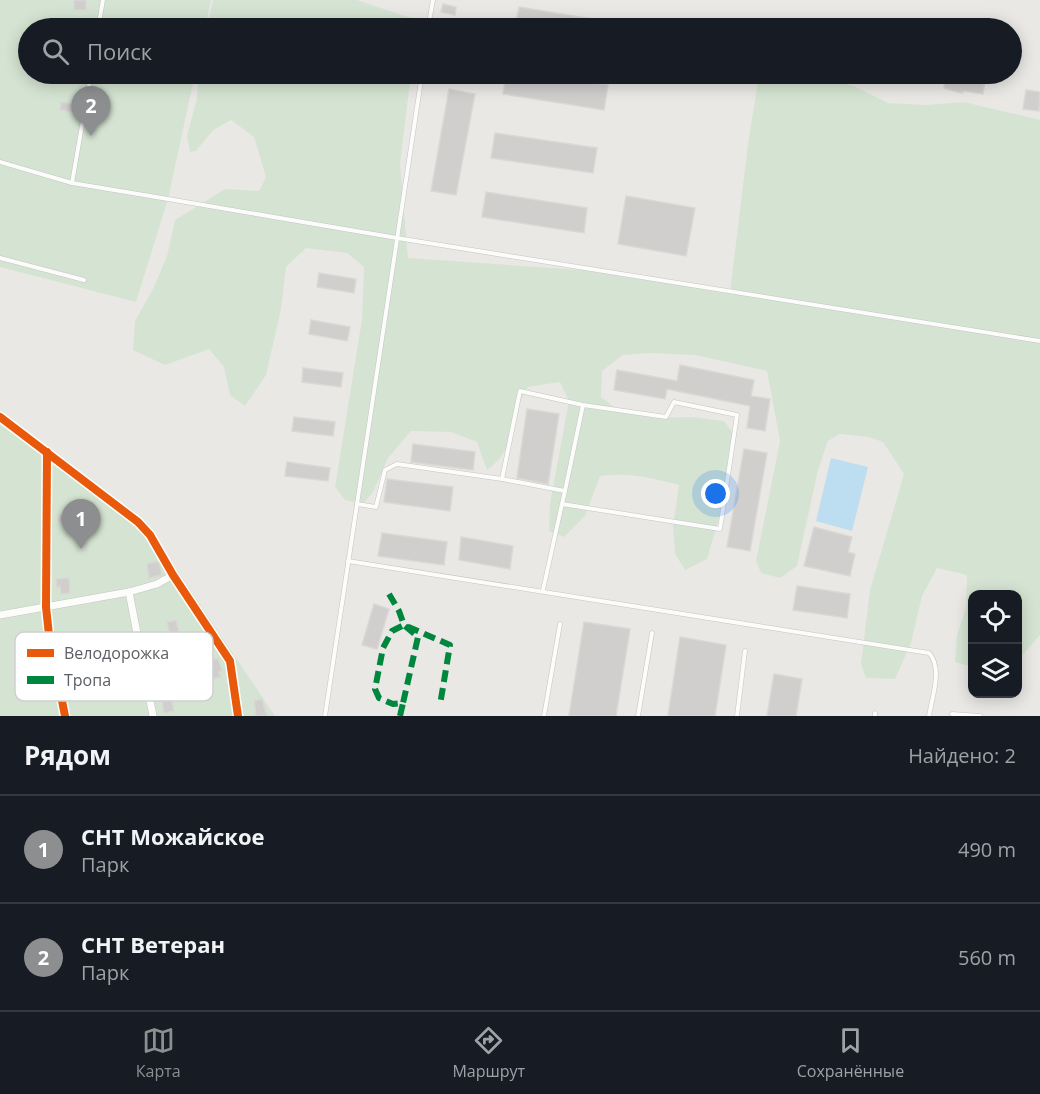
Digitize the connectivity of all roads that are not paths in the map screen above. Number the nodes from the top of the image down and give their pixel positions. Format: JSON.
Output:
{"nodes":[{"id":1,"x":103,"y":0,"type":"edge"},
{"id":2,"x":433,"y":0,"type":"edge"},
{"id":3,"x":100,"y":18,"type":"edge"},
{"id":4,"x":430,"y":18,"type":"edge"},
{"id":5,"x":89,"y":84,"type":"edge"},
{"id":6,"x":420,"y":84,"type":"edge"},
{"id":7,"x":0,"y":162,"type":"edge"},
{"id":8,"x":72,"y":183,"type":"junction"},
{"id":9,"x":397,"y":238,"type":"junction"},
{"id":10,"x":0,"y":258,"type":"edge"},
{"id":11,"x":84,"y":280,"type":"dead end"},
{"id":12,"x":1040,"y":341,"type":"edge"},
{"id":13,"x":583,"y":405,"type":"junction"},
{"id":14,"x":0,"y":417,"type":"edge"},
{"id":15,"x":47,"y":452,"type":"junction"},
{"id":16,"x":502,"y":478,"type":"junction"},
{"id":17,"x":565,"y":491,"type":"junction"},
{"id":18,"x":357,"y":504,"type":"junction"},
{"id":19,"x":562,"y":504,"type":"junction"},
{"id":20,"x":348,"y":561,"type":"junction"},
{"id":21,"x":173,"y":575,"type":"junction"},
{"id":22,"x":543,"y":590,"type":"junction"},
{"id":23,"x":129,"y":592,"type":"junction"},
{"id":24,"x":46,"y":607,"type":"junction"},
{"id":25,"x":0,"y":615,"type":"edge"},
{"id":26,"x":560,"y":624,"type":"dead end"},
{"id":27,"x":49,"y":632,"type":"edge"},
{"id":28,"x":137,"y":632,"type":"edge"},
{"id":29,"x":211,"y":632,"type":"edge"},
{"id":30,"x":652,"y":633,"type":"dead end"},
{"id":31,"x":213,"y":635,"type":"edge"},
{"id":32,"x":745,"y":651,"type":"dead end"},
{"id":33,"x":62,"y":701,"type":"edge"},
{"id":34,"x":150,"y":701,"type":"edge"},
{"id":35,"x":952,"y":714,"type":"dead end"},
{"id":36,"x":65,"y":716,"type":"edge"},
{"id":37,"x":153,"y":716,"type":"edge"},
{"id":38,"x":238,"y":716,"type":"edge"},
{"id":39,"x":325,"y":716,"type":"edge"},
{"id":40,"x":544,"y":716,"type":"edge"},
{"id":41,"x":638,"y":716,"type":"edge"},
{"id":42,"x":737,"y":716,"type":"edge"},
{"id":43,"x":929,"y":716,"type":"edge"},
{"id":44,"x":980,"y":716,"type":"edge"}],
"edges":[{"from":1,"to":3,"type":"lane"},
{"from":2,"to":4,"type":"lane"},
{"from":5,"to":8,"type":"lane"},
{"from":6,"to":9,"type":"lane"},
{"from":7,"to":8,"type":"lane"},
{"from":8,"to":9,"type":"lane"},
{"from":9,"to":12,"type":"lane"},
{"from":9,"to":18,"type":"lane"},
{"from":10,"to":11,"type":"lane"},
{"from":13,"to":16,"type":"lane"},
{"from":13,"to":17,"type":"lane"},
{"from":13,"to":19,"type":"lane"},
{"from":14,"to":15,"type":"street"},
{"from":15,"to":21,"type":"street"},
{"from":15,"to":24,"type":"street"},
{"from":16,"to":17,"type":"lane"},
{"from":16,"to":18,"type":"lane"},
{"from":17,"to":19,"type":"lane"},
{"from":18,"to":20,"type":"lane"},
{"from":19,"to":22,"type":"lane"},
{"from":20,"to":22,"type":"lane"},
{"from":20,"to":39,"type":"lane"},
{"from":21,"to":23,"type":"street"},
{"from":21,"to":29,"type":"street"},
{"from":22,"to":43,"type":"lane"},
{"from":23,"to":24,"type":"street"},
{"from":23,"to":28,"type":"street"},
{"from":24,"to":25,"type":"street"},
{"from":24,"to":27,"type":"street"},
{"from":26,"to":40,"type":"lane"},
{"from":30,"to":41,"type":"lane"},
{"from":31,"to":38,"type":"street"},
{"from":32,"to":42,"type":"lane"},
{"from":33,"to":36,"type":"street"},
{"from":34,"to":37,"type":"street"},
{"from":35,"to":44,"type":"lane"}]}
